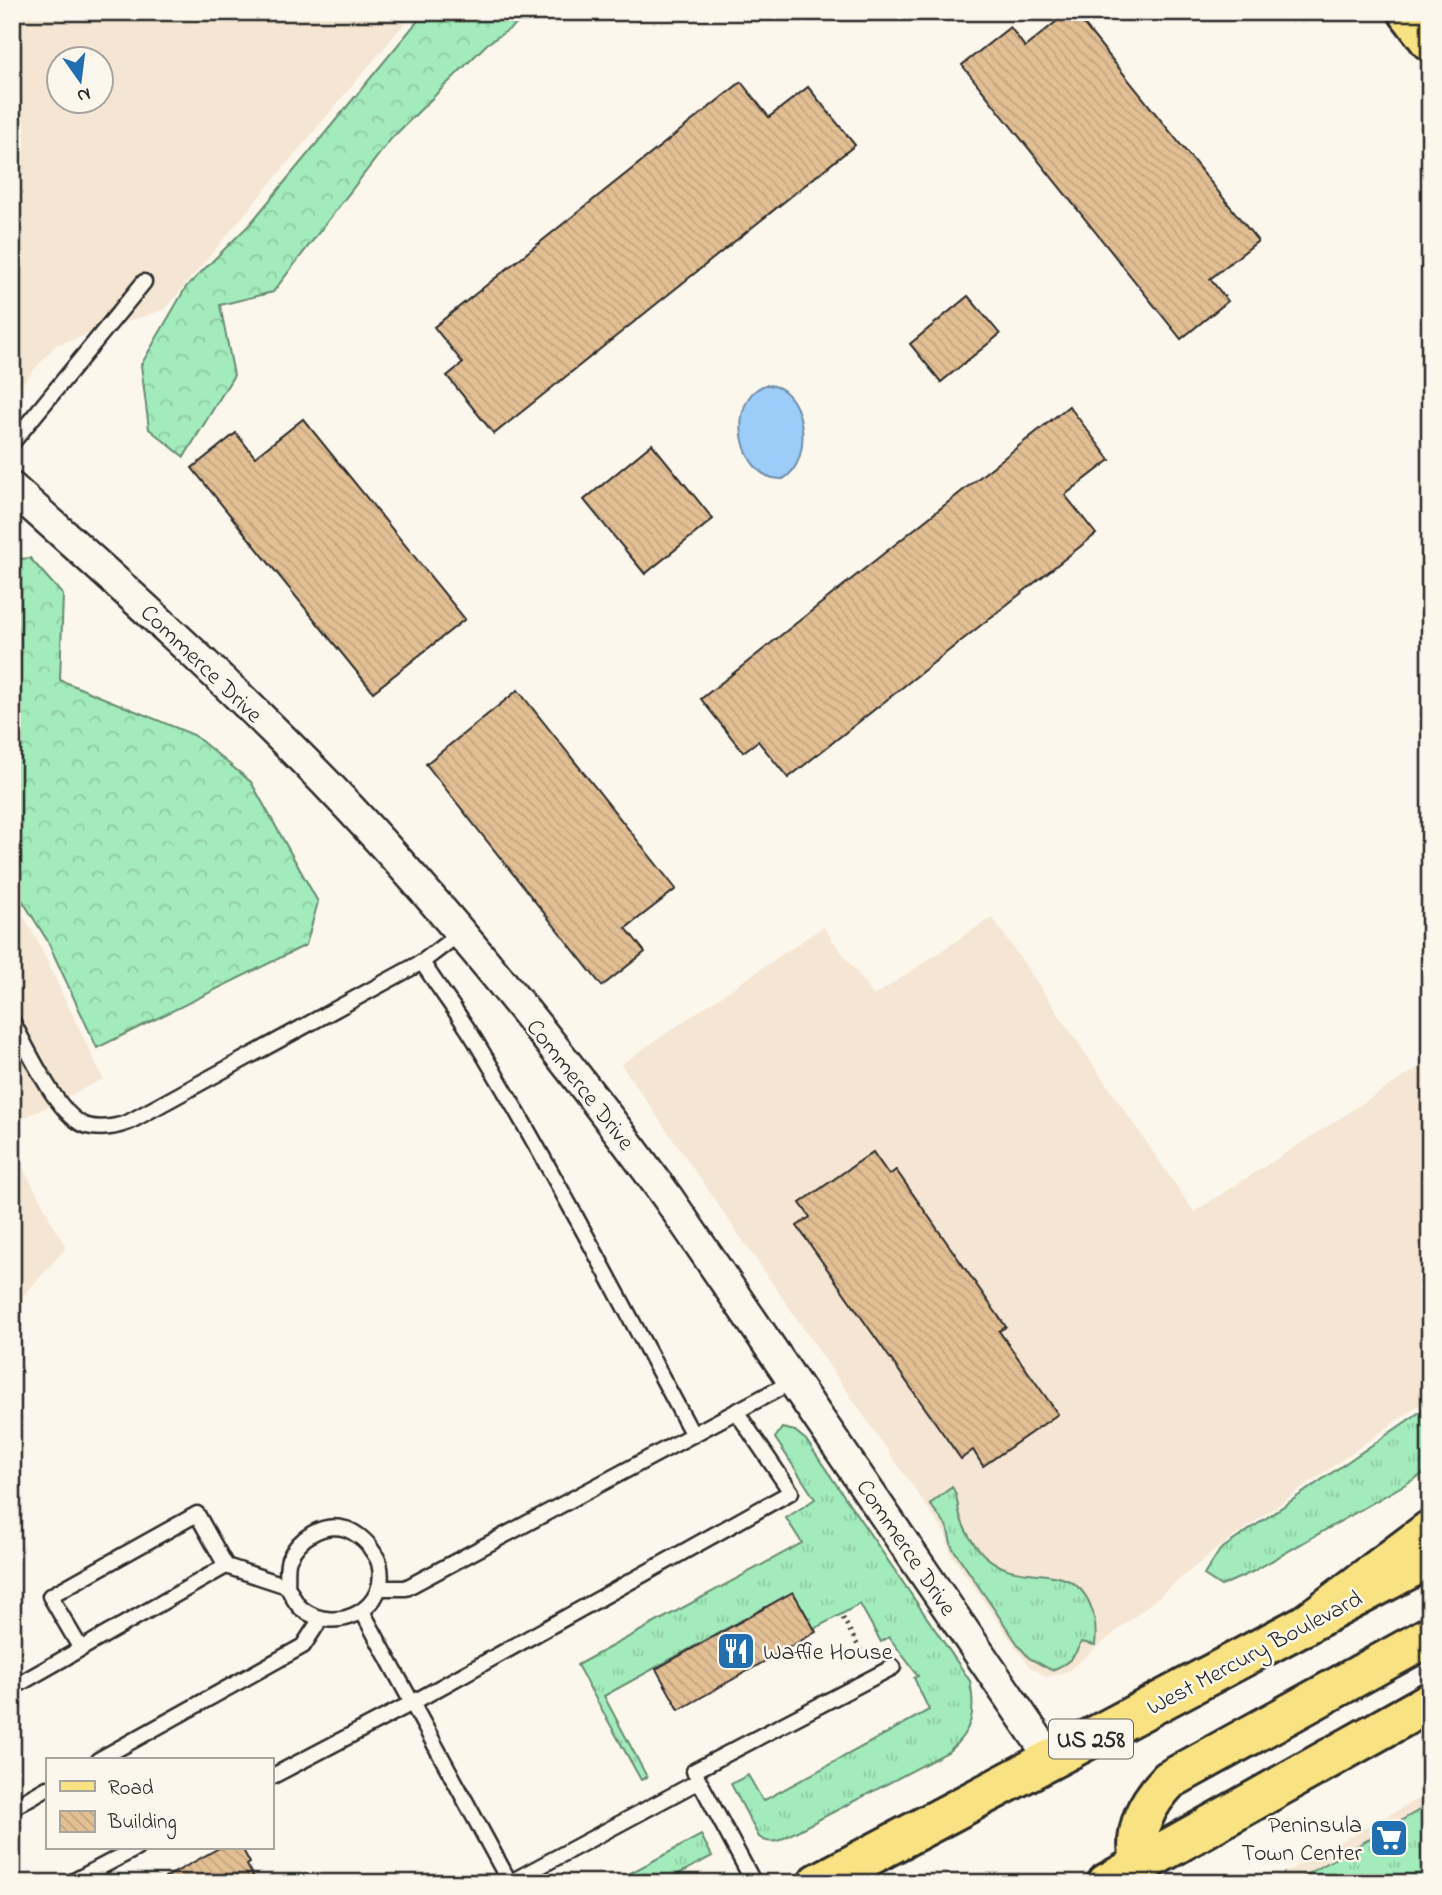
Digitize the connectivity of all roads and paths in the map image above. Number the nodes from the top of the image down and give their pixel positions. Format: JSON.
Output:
{"nodes":[{"id":1,"x":1408,"y":12,"type":"edge"},
{"id":2,"x":1430,"y":41,"type":"edge"},
{"id":3,"x":144,"y":282,"type":"dead end"},
{"id":4,"x":12,"y":443,"type":"edge"},
{"id":5,"x":12,"y":488,"type":"edge"},
{"id":6,"x":460,"y":933,"type":"junction"},
{"id":7,"x":422,"y":962,"type":"junction"},
{"id":8,"x":12,"y":1021,"type":"edge"},
{"id":9,"x":793,"y":1381,"type":"junction"},
{"id":10,"x":736,"y":1411,"type":"junction"},
{"id":11,"x":693,"y":1434,"type":"junction"},
{"id":12,"x":1430,"y":1530,"type":"edge"},
{"id":13,"x":1430,"y":1558,"type":"edge"},
{"id":14,"x":226,"y":1566,"type":"junction"},
{"id":15,"x":287,"y":1586,"type":"junction"},
{"id":16,"x":379,"y":1588,"type":"junction"},
{"id":17,"x":362,"y":1611,"type":"junction"},
{"id":18,"x":843,"y":1618,"type":"dead end"},
{"id":19,"x":320,"y":1620,"type":"junction"},
{"id":20,"x":1303,"y":1626,"type":"junction"},
{"id":21,"x":1430,"y":1636,"type":"edge"},
{"id":22,"x":80,"y":1649,"type":"junction"},
{"id":23,"x":893,"y":1667,"type":"dead end"},
{"id":24,"x":875,"y":1677,"type":"junction"},
{"id":25,"x":12,"y":1688,"type":"edge"},
{"id":26,"x":1430,"y":1702,"type":"edge"},
{"id":27,"x":412,"y":1703,"type":"junction"},
{"id":28,"x":102,"y":1758,"type":"edge"},
{"id":29,"x":1052,"y":1760,"type":"junction"},
{"id":30,"x":273,"y":1776,"type":"edge"},
{"id":31,"x":699,"y":1781,"type":"junction"},
{"id":32,"x":46,"y":1789,"type":"edge"},
{"id":33,"x":12,"y":1808,"type":"edge"},
{"id":34,"x":132,"y":1850,"type":"edge"},
{"id":35,"x":1145,"y":1873,"type":"edge"},
{"id":36,"x":70,"y":1883,"type":"edge"},
{"id":37,"x":509,"y":1883,"type":"edge"},
{"id":38,"x":754,"y":1883,"type":"edge"},
{"id":39,"x":818,"y":1883,"type":"edge"},
{"id":40,"x":1107,"y":1883,"type":"edge"}],
"edges":[{"from":1,"to":2,"type":"main road"},
{"from":3,"to":4,"type":"lane"},
{"from":5,"to":6,"type":"street","name":"Commerce Drive"},
{"from":6,"to":7,"type":"lane"},
{"from":6,"to":9,"type":"street","name":"Commerce Drive"},
{"from":7,"to":8,"type":"lane"},
{"from":7,"to":11,"type":"lane"},
{"from":9,"to":10,"type":"lane"},
{"from":9,"to":29,"type":"street","name":"Commerce Drive"},
{"from":10,"to":11,"type":"lane"},
{"from":10,"to":27,"type":"lane"},
{"from":11,"to":16,"type":"lane"},
{"from":12,"to":20,"type":"main road"},
{"from":13,"to":20,"type":"main road","name":"West Mercury Boulevard","number":"US 258"},
{"from":14,"to":15,"type":"lane"},
{"from":14,"to":22,"type":"lane"},
{"from":14,"to":22,"type":"lane"},
{"from":15,"to":16,"type":"lane"},
{"from":15,"to":19,"type":"lane"},
{"from":16,"to":17,"type":"lane"},
{"from":17,"to":19,"type":"lane"},
{"from":17,"to":27,"type":"lane"},
{"from":18,"to":24,"type":"path"},
{"from":19,"to":28,"type":"lane"},
{"from":20,"to":29,"type":"main road","name":"West Mercury Boulevard","number":"US 258"},
{"from":21,"to":35,"type":"main road"},
{"from":22,"to":25,"type":"lane"},
{"from":23,"to":24,"type":"lane"},
{"from":24,"to":31,"type":"lane"},
{"from":26,"to":35,"type":"main road"},
{"from":27,"to":30,"type":"lane"},
{"from":27,"to":37,"type":"lane"},
{"from":29,"to":39,"type":"main road","name":"West Mercury Boulevard","number":"US 258"},
{"from":31,"to":37,"type":"lane"},
{"from":31,"to":38,"type":"lane"},
{"from":32,"to":33,"type":"lane"},
{"from":34,"to":36,"type":"lane"},
{"from":35,"to":40,"type":"main road"}]}
